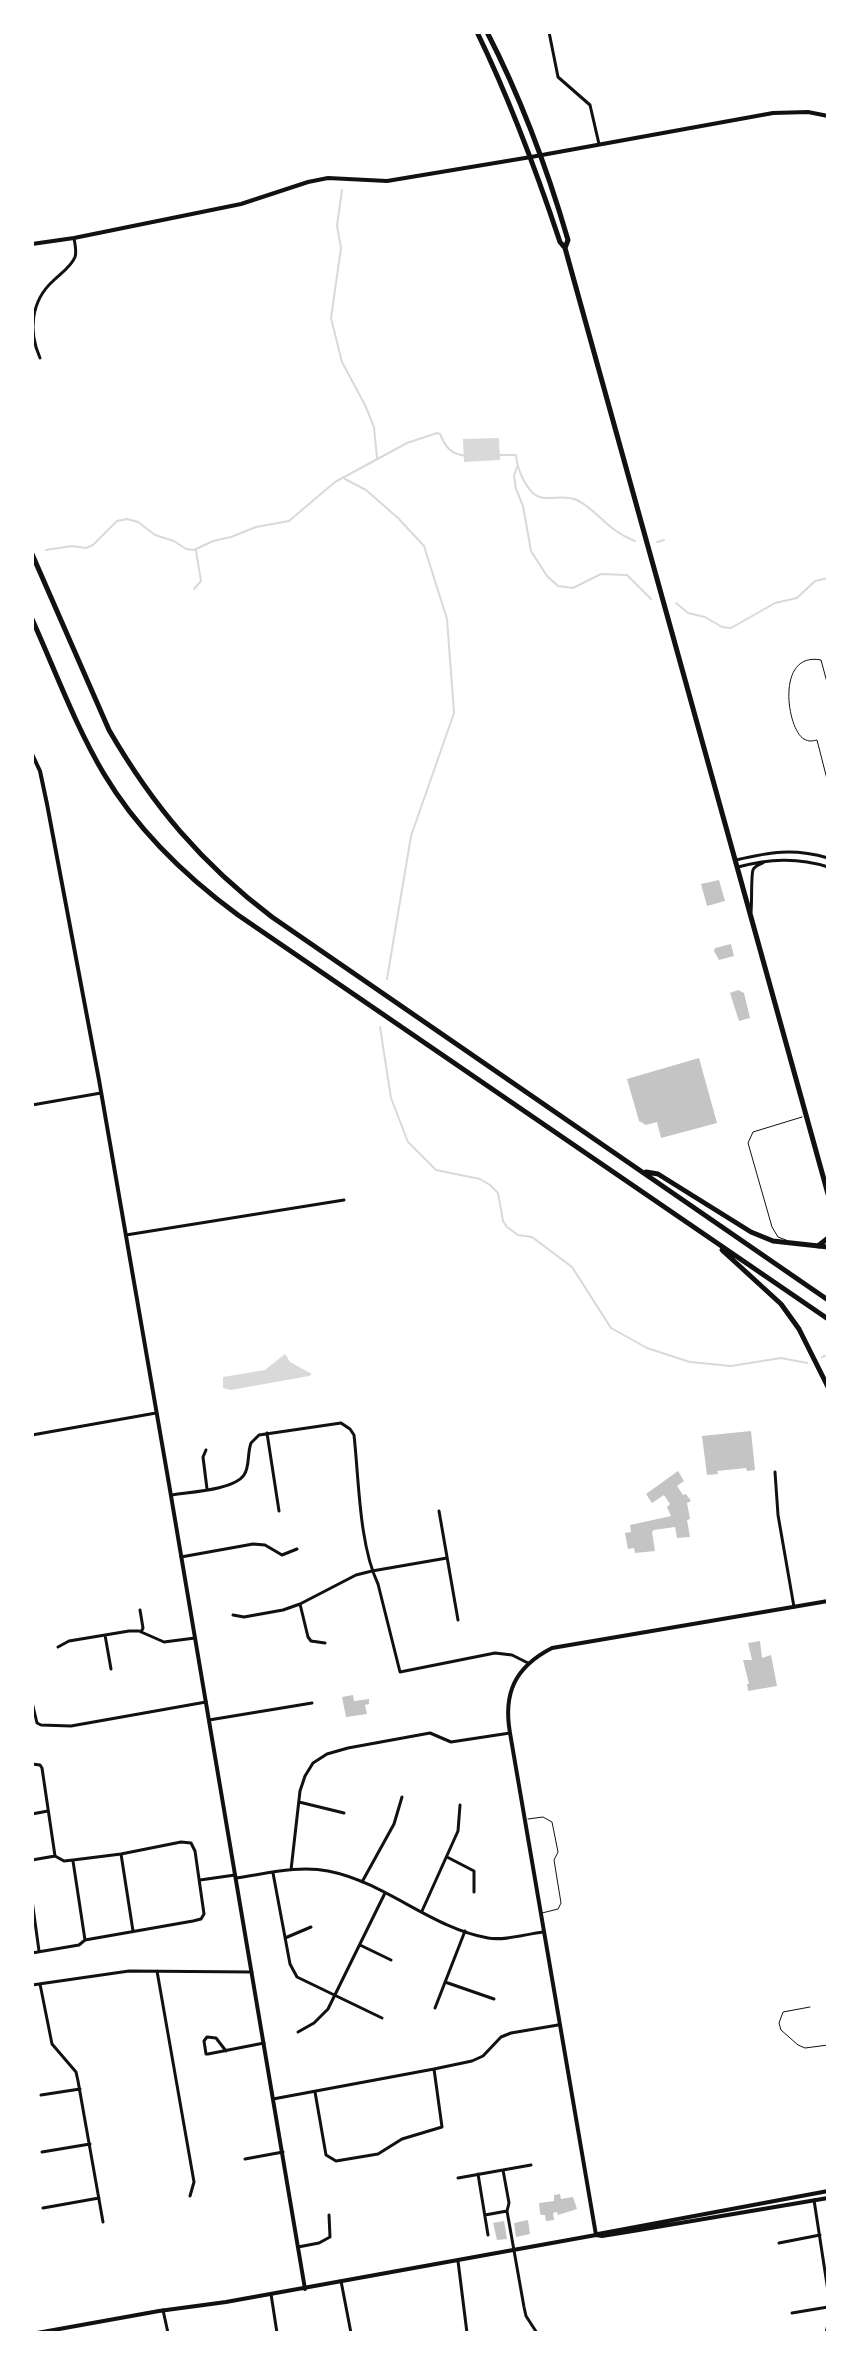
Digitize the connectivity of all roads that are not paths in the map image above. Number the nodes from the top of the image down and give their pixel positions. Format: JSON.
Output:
{"nodes":[{"id":1,"x":477,"y":32,"type":"edge"},
{"id":2,"x":487,"y":32,"type":"edge"},
{"id":3,"x":549,"y":32,"type":"edge"},
{"id":4,"x":828,"y":116,"type":"edge"},
{"id":5,"x":599,"y":144,"type":"junction"},
{"id":6,"x":540,"y":155,"type":"junction"},
{"id":7,"x":531,"y":157,"type":"junction"},
{"id":8,"x":74,"y":238,"type":"junction"},
{"id":9,"x":32,"y":244,"type":"edge"},
{"id":10,"x":565,"y":248,"type":"junction"},
{"id":11,"x":40,"y":358,"type":"dead end"},
{"id":12,"x":32,"y":554,"type":"edge"},
{"id":13,"x":32,"y":619,"type":"edge"},
{"id":14,"x":828,"y":686,"type":"edge"},
{"id":15,"x":32,"y":754,"type":"edge"},
{"id":16,"x":828,"y":783,"type":"edge"},
{"id":17,"x":828,"y":858,"type":"edge"},
{"id":18,"x":736,"y":860,"type":"junction"},
{"id":19,"x":769,"y":860,"type":"junction"},
{"id":20,"x":738,"y":867,"type":"junction"},
{"id":21,"x":828,"y":867,"type":"edge"},
{"id":22,"x":751,"y":912,"type":"junction"},
{"id":23,"x":101,"y":1093,"type":"junction"},
{"id":24,"x":32,"y":1105,"type":"edge"},
{"id":25,"x":806,"y":1116,"type":"junction"},
{"id":26,"x":641,"y":1171,"type":"junction"},
{"id":27,"x":828,"y":1194,"type":"edge"},
{"id":28,"x":344,"y":1200,"type":"dead end"},
{"id":29,"x":126,"y":1235,"type":"junction"},
{"id":30,"x":710,"y":1238,"type":"junction"},
{"id":31,"x":828,"y":1238,"type":"edge"},
{"id":32,"x":814,"y":1246,"type":"junction"},
{"id":33,"x":828,"y":1247,"type":"edge"},
{"id":34,"x":828,"y":1300,"type":"edge"},
{"id":35,"x":828,"y":1319,"type":"edge"},
{"id":36,"x":828,"y":1387,"type":"edge"},
{"id":37,"x":156,"y":1413,"type":"junction"},
{"id":38,"x":267,"y":1433,"type":"junction"},
{"id":39,"x":32,"y":1435,"type":"edge"},
{"id":40,"x":206,"y":1450,"type":"dead end"},
{"id":41,"x":775,"y":1472,"type":"dead end"},
{"id":42,"x":207,"y":1489,"type":"junction"},
{"id":43,"x":171,"y":1495,"type":"junction"},
{"id":44,"x":279,"y":1511,"type":"dead end"},
{"id":45,"x":439,"y":1511,"type":"dead end"},
{"id":46,"x":297,"y":1549,"type":"dead end"},
{"id":47,"x":181,"y":1557,"type":"junction"},
{"id":48,"x":447,"y":1558,"type":"junction"},
{"id":49,"x":372,"y":1571,"type":"junction"},
{"id":50,"x":828,"y":1601,"type":"edge"},
{"id":51,"x":300,"y":1604,"type":"junction"},
{"id":52,"x":794,"y":1607,"type":"junction"},
{"id":53,"x":140,"y":1610,"type":"dead end"},
{"id":54,"x":233,"y":1615,"type":"dead end"},
{"id":55,"x":458,"y":1620,"type":"dead end"},
{"id":56,"x":141,"y":1632,"type":"junction"},
{"id":57,"x":105,"y":1635,"type":"junction"},
{"id":58,"x":195,"y":1638,"type":"junction"},
{"id":59,"x":325,"y":1643,"type":"dead end"},
{"id":60,"x":58,"y":1647,"type":"dead end"},
{"id":61,"x":528,"y":1663,"type":"junction"},
{"id":62,"x":111,"y":1669,"type":"dead end"},
{"id":63,"x":32,"y":1702,"type":"edge"},
{"id":64,"x":206,"y":1702,"type":"junction"},
{"id":65,"x":312,"y":1703,"type":"dead end"},
{"id":66,"x":209,"y":1720,"type":"junction"},
{"id":67,"x":510,"y":1733,"type":"junction"},
{"id":68,"x":32,"y":1764,"type":"edge"},
{"id":69,"x":402,"y":1797,"type":"dead end"},
{"id":70,"x":299,"y":1802,"type":"junction"},
{"id":71,"x":460,"y":1805,"type":"dead end"},
{"id":72,"x":49,"y":1811,"type":"junction"},
{"id":73,"x":344,"y":1813,"type":"dead end"},
{"id":74,"x":32,"y":1814,"type":"edge"},
{"id":75,"x":525,"y":1820,"type":"junction"},
{"id":76,"x":121,"y":1854,"type":"junction"},
{"id":77,"x":55,"y":1856,"type":"junction"},
{"id":78,"x":447,"y":1857,"type":"junction"},
{"id":79,"x":32,"y":1860,"type":"edge"},
{"id":80,"x":73,"y":1860,"type":"junction"},
{"id":81,"x":291,"y":1870,"type":"junction"},
{"id":82,"x":273,"y":1873,"type":"junction"},
{"id":83,"x":236,"y":1876,"type":"junction"},
{"id":84,"x":200,"y":1880,"type":"junction"},
{"id":85,"x":362,"y":1882,"type":"junction"},
{"id":86,"x":474,"y":1892,"type":"dead end"},
{"id":87,"x":385,"y":1893,"type":"junction"},
{"id":88,"x":32,"y":1900,"type":"edge"},
{"id":89,"x":32,"y":1908,"type":"edge"},
{"id":90,"x":422,"y":1911,"type":"junction"},
{"id":91,"x":540,"y":1913,"type":"junction"},
{"id":92,"x":311,"y":1927,"type":"dead end"},
{"id":93,"x":133,"y":1931,"type":"junction"},
{"id":94,"x":465,"y":1931,"type":"junction"},
{"id":95,"x":543,"y":1932,"type":"junction"},
{"id":96,"x":284,"y":1938,"type":"junction"},
{"id":97,"x":85,"y":1940,"type":"junction"},
{"id":98,"x":360,"y":1945,"type":"junction"},
{"id":99,"x":39,"y":1951,"type":"junction"},
{"id":100,"x":32,"y":1953,"type":"edge"},
{"id":101,"x":391,"y":1960,"type":"dead end"},
{"id":102,"x":157,"y":1971,"type":"junction"},
{"id":103,"x":252,"y":1972,"type":"junction"},
{"id":104,"x":445,"y":1982,"type":"junction"},
{"id":105,"x":40,"y":1984,"type":"junction"},
{"id":106,"x":32,"y":1985,"type":"edge"},
{"id":107,"x":335,"y":1996,"type":"junction"},
{"id":108,"x":494,"y":1999,"type":"dead end"},
{"id":109,"x":810,"y":2007,"type":"dead end"},
{"id":110,"x":435,"y":2008,"type":"dead end"},
{"id":111,"x":382,"y":2018,"type":"dead end"},
{"id":112,"x":559,"y":2025,"type":"junction"},
{"id":113,"x":298,"y":2032,"type":"dead end"},
{"id":114,"x":264,"y":2043,"type":"junction"},
{"id":115,"x":828,"y":2045,"type":"edge"},
{"id":116,"x":226,"y":2051,"type":"junction"},
{"id":117,"x":434,"y":2069,"type":"junction"},
{"id":118,"x":80,"y":2089,"type":"junction"},
{"id":119,"x":315,"y":2092,"type":"junction"},
{"id":120,"x":41,"y":2095,"type":"dead end"},
{"id":121,"x":273,"y":2099,"type":"junction"},
{"id":122,"x":90,"y":2144,"type":"junction"},
{"id":123,"x":42,"y":2152,"type":"dead end"},
{"id":124,"x":283,"y":2152,"type":"junction"},
{"id":125,"x":245,"y":2159,"type":"dead end"},
{"id":126,"x":531,"y":2165,"type":"dead end"},
{"id":127,"x":503,"y":2170,"type":"junction"},
{"id":128,"x":478,"y":2174,"type":"junction"},
{"id":129,"x":458,"y":2178,"type":"dead end"},
{"id":130,"x":828,"y":2191,"type":"edge"},
{"id":131,"x":190,"y":2196,"type":"dead end"},
{"id":132,"x":99,"y":2198,"type":"junction"},
{"id":133,"x":828,"y":2198,"type":"edge"},
{"id":134,"x":814,"y":2200,"type":"junction"},
{"id":135,"x":43,"y":2208,"type":"dead end"},
{"id":136,"x":507,"y":2211,"type":"junction"},
{"id":137,"x":329,"y":2215,"type":"dead end"},
{"id":138,"x":485,"y":2215,"type":"junction"},
{"id":139,"x":103,"y":2222,"type":"dead end"},
{"id":140,"x":488,"y":2235,"type":"dead end"},
{"id":141,"x":596,"y":2235,"type":"junction"},
{"id":142,"x":820,"y":2235,"type":"junction"},
{"id":143,"x":779,"y":2243,"type":"dead end"},
{"id":144,"x":298,"y":2247,"type":"junction"},
{"id":145,"x":514,"y":2250,"type":"junction"},
{"id":146,"x":458,"y":2260,"type":"junction"},
{"id":147,"x":341,"y":2281,"type":"junction"},
{"id":148,"x":305,"y":2289,"type":"junction"},
{"id":149,"x":828,"y":2291,"type":"edge"},
{"id":150,"x":271,"y":2294,"type":"junction"},
{"id":151,"x":828,"y":2307,"type":"edge"},
{"id":152,"x":163,"y":2310,"type":"junction"},
{"id":153,"x":792,"y":2313,"type":"dead end"},
{"id":154,"x":828,"y":2324,"type":"edge"},
{"id":155,"x":63,"y":2331,"type":"edge"},
{"id":156,"x":37,"y":2333,"type":"edge"},
{"id":157,"x":168,"y":2333,"type":"edge"},
{"id":158,"x":277,"y":2333,"type":"edge"},
{"id":159,"x":351,"y":2333,"type":"edge"},
{"id":160,"x":467,"y":2333,"type":"edge"},
{"id":161,"x":537,"y":2333,"type":"edge"},
{"id":162,"x":826,"y":2333,"type":"edge"}],
"edges":[{"from":1,"to":7,"type":"main road"},
{"from":2,"to":6,"type":"main road"},
{"from":3,"to":5,"type":"street"},
{"from":4,"to":5,"type":"street"},
{"from":5,"to":6,"type":"street"},
{"from":6,"to":7,"type":"street"},
{"from":6,"to":10,"type":"main road"},
{"from":7,"to":8,"type":"street"},
{"from":7,"to":10,"type":"main road"},
{"from":8,"to":9,"type":"street"},
{"from":8,"to":11,"type":"street"},
{"from":10,"to":18,"type":"main road"},
{"from":12,"to":26,"type":"main road"},
{"from":13,"to":30,"type":"main road"},
{"from":14,"to":16,"type":"lane"},
{"from":15,"to":23,"type":"street"},
{"from":17,"to":18,"type":"street"},
{"from":18,"to":20,"type":"main road"},
{"from":19,"to":20,"type":"street"},
{"from":19,"to":21,"type":"street"},
{"from":19,"to":22,"type":"street"},
{"from":20,"to":22,"type":"main road"},
{"from":22,"to":25,"type":"main road"},
{"from":23,"to":24,"type":"street"},
{"from":23,"to":29,"type":"street"},
{"from":25,"to":27,"type":"main road"},
{"from":25,"to":32,"type":"lane"},
{"from":26,"to":32,"type":"main road"},
{"from":26,"to":34,"type":"main road"},
{"from":28,"to":29,"type":"street"},
{"from":29,"to":37,"type":"street"},
{"from":30,"to":35,"type":"main road"},
{"from":30,"to":36,"type":"main road"},
{"from":31,"to":32,"type":"main road"},
{"from":32,"to":33,"type":"main road"},
{"from":37,"to":39,"type":"street"},
{"from":37,"to":43,"type":"street"},
{"from":38,"to":42,"type":"street"},
{"from":38,"to":44,"type":"street"},
{"from":38,"to":49,"type":"street"},
{"from":40,"to":42,"type":"street"},
{"from":41,"to":52,"type":"street"},
{"from":42,"to":43,"type":"street"},
{"from":43,"to":47,"type":"street"},
{"from":45,"to":48,"type":"street"},
{"from":46,"to":47,"type":"street"},
{"from":47,"to":58,"type":"street"},
{"from":48,"to":49,"type":"street"},
{"from":48,"to":55,"type":"street"},
{"from":49,"to":51,"type":"street"},
{"from":49,"to":61,"type":"street"},
{"from":50,"to":52,"type":"street"},
{"from":51,"to":54,"type":"street"},
{"from":51,"to":59,"type":"street"},
{"from":52,"to":61,"type":"street"},
{"from":53,"to":56,"type":"street"},
{"from":56,"to":57,"type":"street"},
{"from":56,"to":58,"type":"street"},
{"from":57,"to":60,"type":"street"},
{"from":57,"to":62,"type":"street"},
{"from":58,"to":64,"type":"street"},
{"from":61,"to":67,"type":"street"},
{"from":63,"to":64,"type":"street"},
{"from":64,"to":66,"type":"street"},
{"from":65,"to":66,"type":"street"},
{"from":66,"to":83,"type":"street"},
{"from":67,"to":70,"type":"street"},
{"from":67,"to":75,"type":"street"},
{"from":68,"to":72,"type":"street"},
{"from":69,"to":85,"type":"street"},
{"from":70,"to":73,"type":"street"},
{"from":70,"to":81,"type":"street"},
{"from":71,"to":78,"type":"street"},
{"from":72,"to":74,"type":"street"},
{"from":72,"to":77,"type":"street"},
{"from":75,"to":91,"type":"street"},
{"from":75,"to":91,"type":"lane"},
{"from":76,"to":80,"type":"street"},
{"from":76,"to":84,"type":"street"},
{"from":76,"to":93,"type":"street"},
{"from":77,"to":79,"type":"street"},
{"from":77,"to":80,"type":"street"},
{"from":78,"to":86,"type":"street"},
{"from":78,"to":90,"type":"street"},
{"from":80,"to":97,"type":"street"},
{"from":81,"to":82,"type":"street"},
{"from":81,"to":85,"type":"street"},
{"from":82,"to":83,"type":"street"},
{"from":82,"to":96,"type":"street"},
{"from":83,"to":84,"type":"street"},
{"from":83,"to":103,"type":"street"},
{"from":84,"to":93,"type":"street"},
{"from":85,"to":87,"type":"street"},
{"from":87,"to":90,"type":"street"},
{"from":87,"to":98,"type":"street"},
{"from":88,"to":89,"type":"street"},
{"from":89,"to":99,"type":"street"},
{"from":90,"to":94,"type":"street"},
{"from":91,"to":95,"type":"street"},
{"from":92,"to":96,"type":"street"},
{"from":93,"to":97,"type":"street"},
{"from":94,"to":95,"type":"street"},
{"from":94,"to":104,"type":"street"},
{"from":95,"to":112,"type":"street"},
{"from":96,"to":107,"type":"street"},
{"from":97,"to":99,"type":"street"},
{"from":98,"to":101,"type":"street"},
{"from":98,"to":107,"type":"street"},
{"from":99,"to":100,"type":"street"},
{"from":102,"to":103,"type":"street"},
{"from":102,"to":105,"type":"street"},
{"from":102,"to":131,"type":"street"},
{"from":103,"to":114,"type":"street"},
{"from":104,"to":108,"type":"street"},
{"from":104,"to":110,"type":"street"},
{"from":105,"to":106,"type":"street"},
{"from":105,"to":118,"type":"street"},
{"from":107,"to":111,"type":"street"},
{"from":107,"to":113,"type":"street"},
{"from":109,"to":115,"type":"lane"},
{"from":112,"to":117,"type":"street"},
{"from":112,"to":141,"type":"street"},
{"from":114,"to":116,"type":"street"},
{"from":114,"to":121,"type":"street"},
{"from":116,"to":116,"type":"street"},
{"from":117,"to":119,"type":"street"},
{"from":117,"to":119,"type":"street"},
{"from":118,"to":120,"type":"street"},
{"from":118,"to":122,"type":"street"},
{"from":119,"to":121,"type":"street"},
{"from":121,"to":124,"type":"street"},
{"from":122,"to":123,"type":"street"},
{"from":122,"to":132,"type":"street"},
{"from":124,"to":125,"type":"street"},
{"from":124,"to":144,"type":"street"},
{"from":126,"to":127,"type":"street"},
{"from":127,"to":128,"type":"street"},
{"from":127,"to":136,"type":"street"},
{"from":128,"to":129,"type":"street"},
{"from":128,"to":138,"type":"street"},
{"from":130,"to":141,"type":"street"},
{"from":132,"to":135,"type":"street"},
{"from":132,"to":139,"type":"street"},
{"from":133,"to":134,"type":"street"},
{"from":134,"to":141,"type":"street"},
{"from":134,"to":142,"type":"street"},
{"from":136,"to":138,"type":"street"},
{"from":136,"to":145,"type":"street"},
{"from":137,"to":144,"type":"street"},
{"from":138,"to":140,"type":"street"},
{"from":141,"to":145,"type":"street"},
{"from":142,"to":143,"type":"street"},
{"from":142,"to":149,"type":"street"},
{"from":144,"to":148,"type":"street"},
{"from":145,"to":146,"type":"street"},
{"from":145,"to":161,"type":"street"},
{"from":146,"to":147,"type":"street"},
{"from":146,"to":160,"type":"street"},
{"from":147,"to":148,"type":"street"},
{"from":147,"to":159,"type":"street"},
{"from":148,"to":150,"type":"street"},
{"from":150,"to":152,"type":"street"},
{"from":150,"to":158,"type":"street"},
{"from":151,"to":153,"type":"street"},
{"from":152,"to":155,"type":"street"},
{"from":152,"to":157,"type":"street"},
{"from":154,"to":162,"type":"street"},
{"from":155,"to":156,"type":"street"}]}
